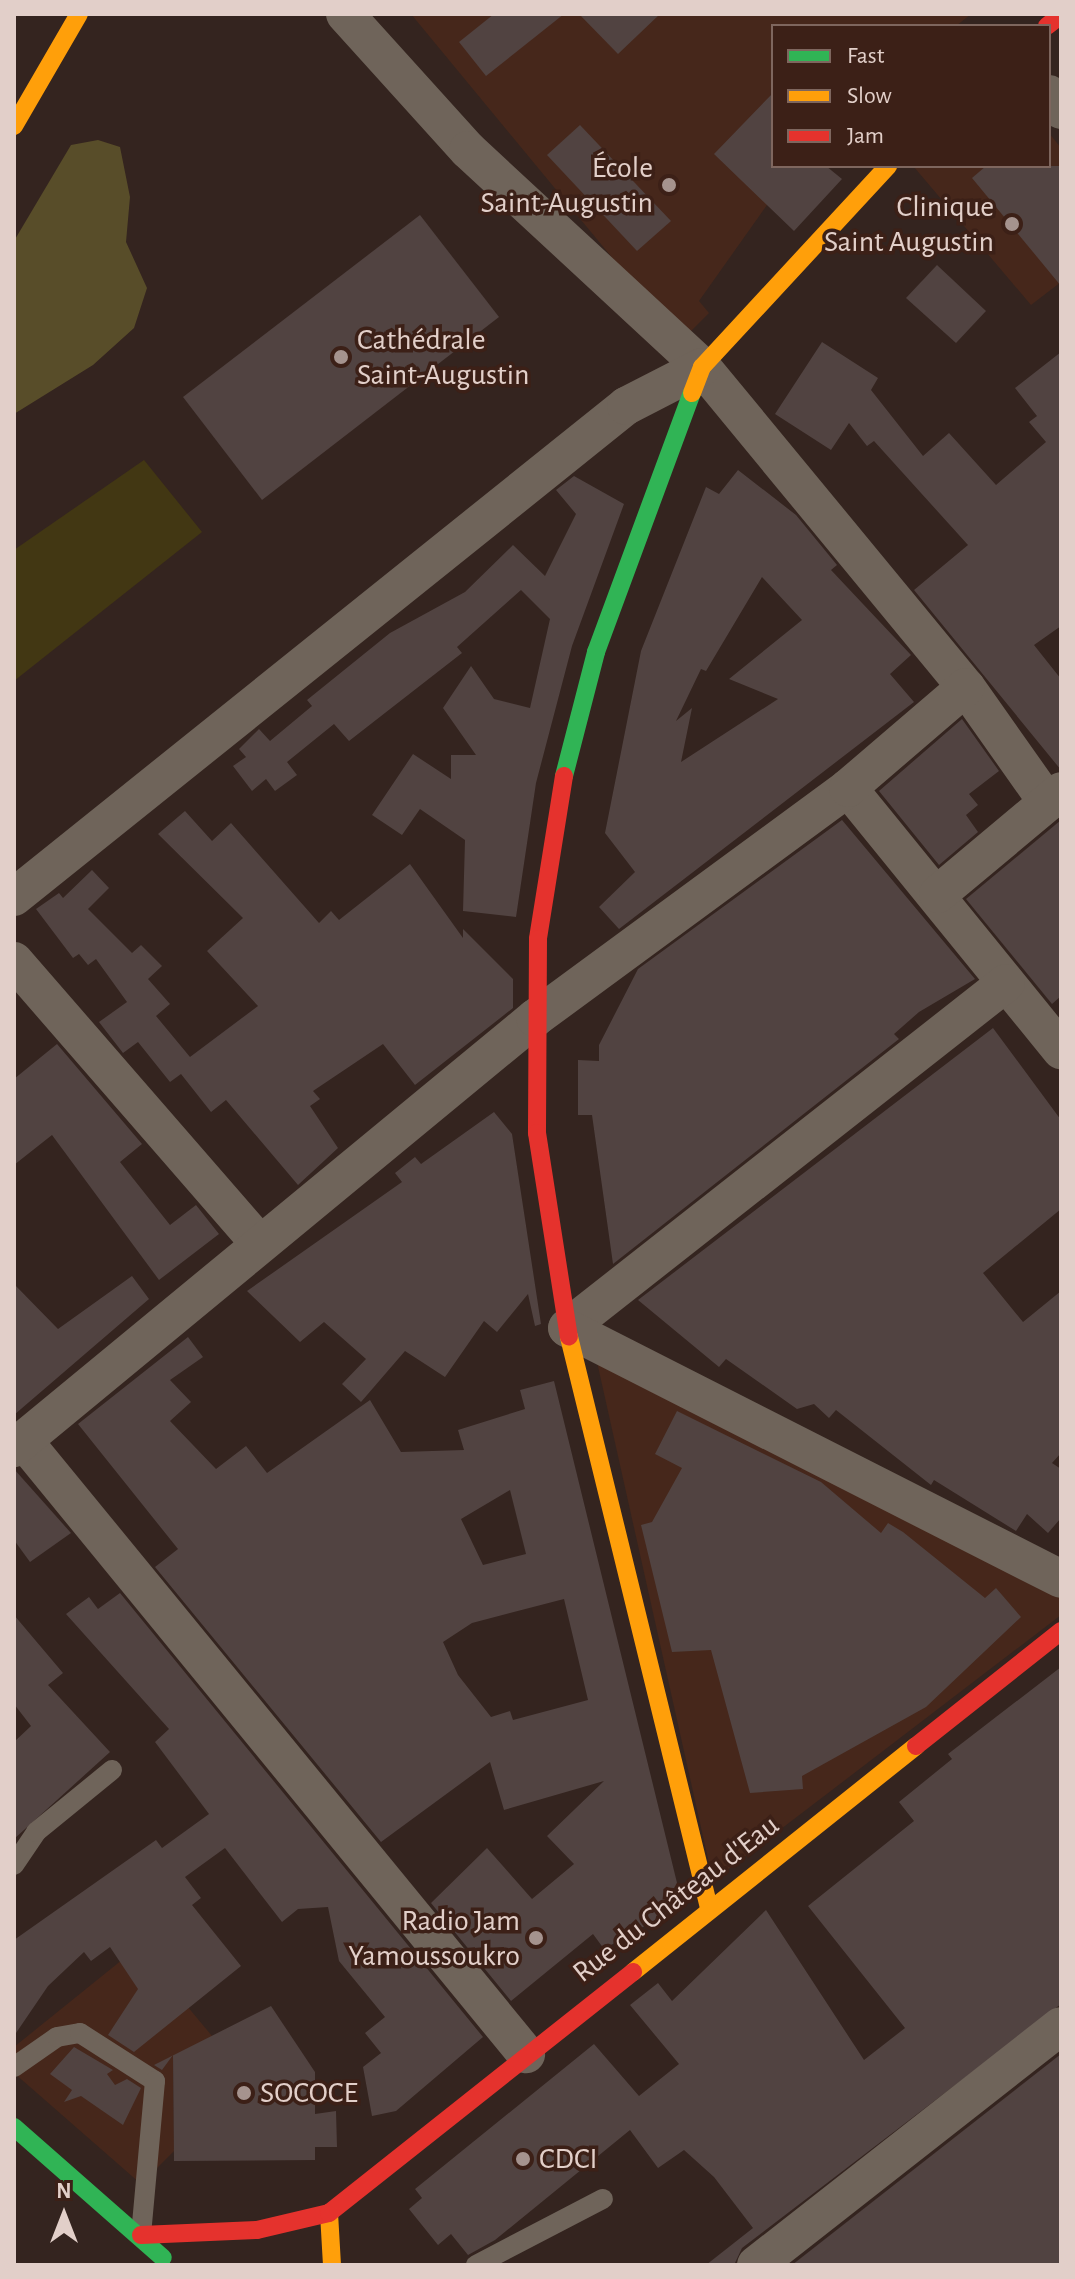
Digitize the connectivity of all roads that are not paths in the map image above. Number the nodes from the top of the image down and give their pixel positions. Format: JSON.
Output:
{"nodes":[{"id":1,"x":79,"y":14,"type":"edge"},
{"id":2,"x":345,"y":14,"type":"edge"},
{"id":3,"x":14,"y":126,"type":"edge"},
{"id":4,"x":886,"y":168,"type":"edge"},
{"id":5,"x":702,"y":367,"type":"junction"},
{"id":6,"x":966,"y":687,"type":"junction"},
{"id":7,"x":848,"y":788,"type":"junction"},
{"id":8,"x":1054,"y":796,"type":"edge"},
{"id":9,"x":938,"y":894,"type":"junction"},
{"id":10,"x":14,"y":897,"type":"edge"},
{"id":11,"x":14,"y":961,"type":"edge"},
{"id":12,"x":1006,"y":983,"type":"junction"},
{"id":13,"x":535,"y":1018,"type":"junction"},
{"id":14,"x":1061,"y":1050,"type":"edge"},
{"id":15,"x":260,"y":1244,"type":"junction"},
{"id":16,"x":567,"y":1328,"type":"junction"},
{"id":17,"x":19,"y":1444,"type":"edge"},
{"id":18,"x":1061,"y":1579,"type":"edge"},
{"id":19,"x":1061,"y":1631,"type":"edge"},
{"id":20,"x":112,"y":1770,"type":"dead end"},
{"id":21,"x":14,"y":1865,"type":"edge"},
{"id":22,"x":709,"y":1908,"type":"junction"},
{"id":23,"x":1061,"y":2026,"type":"edge"},
{"id":24,"x":526,"y":2054,"type":"junction"},
{"id":25,"x":14,"y":2067,"type":"edge"},
{"id":26,"x":14,"y":2127,"type":"edge"},
{"id":27,"x":603,"y":2199,"type":"dead end"},
{"id":28,"x":329,"y":2213,"type":"junction"},
{"id":29,"x":141,"y":2235,"type":"junction"},
{"id":30,"x":170,"y":2265,"type":"edge"},
{"id":31,"x":332,"y":2265,"type":"edge"},
{"id":32,"x":476,"y":2265,"type":"edge"},
{"id":33,"x":756,"y":2265,"type":"edge"}],
"edges":[{"from":1,"to":3,"type":"street"},
{"from":2,"to":5,"type":"street"},
{"from":4,"to":5,"type":"street"},
{"from":5,"to":6,"type":"street"},
{"from":5,"to":10,"type":"street"},
{"from":5,"to":13,"type":"street"},
{"from":6,"to":7,"type":"street"},
{"from":6,"to":8,"type":"street"},
{"from":7,"to":9,"type":"street"},
{"from":7,"to":13,"type":"street"},
{"from":8,"to":9,"type":"street"},
{"from":9,"to":12,"type":"street"},
{"from":11,"to":15,"type":"street"},
{"from":12,"to":14,"type":"street"},
{"from":12,"to":16,"type":"street"},
{"from":13,"to":15,"type":"street"},
{"from":13,"to":16,"type":"street"},
{"from":15,"to":17,"type":"street"},
{"from":16,"to":18,"type":"street"},
{"from":16,"to":22,"type":"street"},
{"from":17,"to":24,"type":"street"},
{"from":19,"to":22,"type":"street","name":"Rue du Château d'Eau"},
{"from":20,"to":21,"type":"lane"},
{"from":22,"to":24,"type":"street","name":"Rue du Château d'Eau"},
{"from":23,"to":33,"type":"street"},
{"from":24,"to":28,"type":"street","name":"Rue du Château d'Eau"},
{"from":25,"to":29,"type":"lane"},
{"from":26,"to":29,"type":"street"},
{"from":27,"to":32,"type":"lane"},
{"from":28,"to":29,"type":"street","name":"Rue du Château d'Eau"},
{"from":28,"to":31,"type":"street"},
{"from":29,"to":30,"type":"street"}]}
